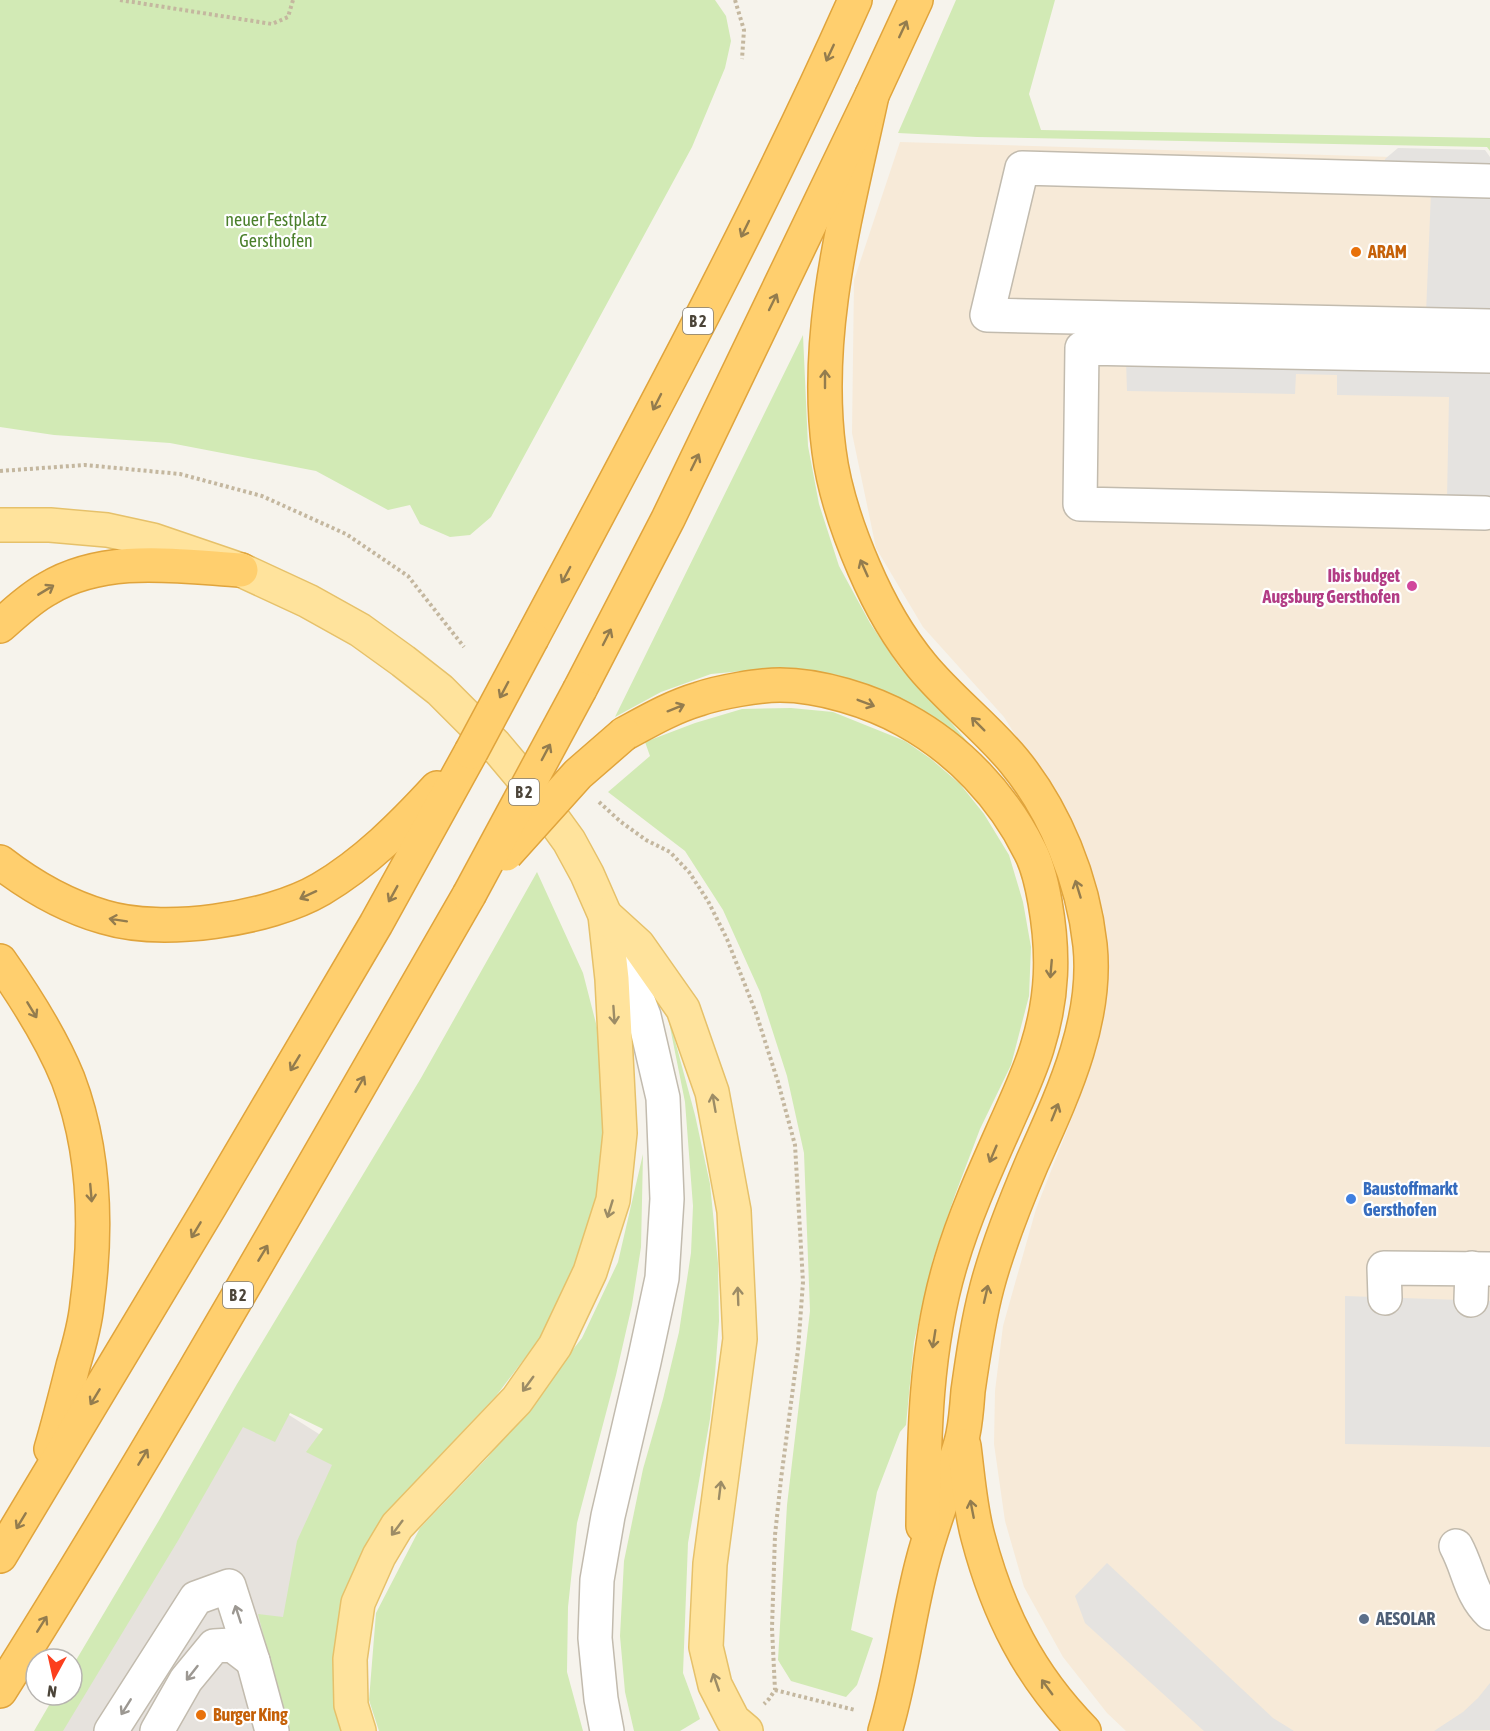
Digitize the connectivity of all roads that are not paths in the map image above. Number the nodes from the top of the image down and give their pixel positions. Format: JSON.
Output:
{"nodes":[{"id":1,"x":855,"y":0,"type":"edge"},
{"id":2,"x":916,"y":0,"type":"edge"},
{"id":3,"x":872,"y":96,"type":"junction"},
{"id":4,"x":1490,"y":181,"type":"edge"},
{"id":5,"x":1490,"y":326,"type":"edge"},
{"id":6,"x":1490,"y":356,"type":"edge"},
{"id":7,"x":1485,"y":513,"type":"dead end"},
{"id":8,"x":0,"y":525,"type":"edge"},
{"id":9,"x":241,"y":570,"type":"junction"},
{"id":10,"x":0,"y":626,"type":"edge"},
{"id":11,"x":413,"y":833,"type":"junction"},
{"id":12,"x":0,"y":862,"type":"edge"},
{"id":13,"x":469,"y":895,"type":"junction"},
{"id":14,"x":605,"y":915,"type":"junction"},
{"id":15,"x":0,"y":961,"type":"edge"},
{"id":16,"x":1481,"y":1268,"type":"edge"},
{"id":17,"x":1385,"y":1298,"type":"dead end"},
{"id":18,"x":1471,"y":1300,"type":"dead end"},
{"id":19,"x":963,"y":1435,"type":"junction"},
{"id":20,"x":41,"y":1486,"type":"junction"},
{"id":21,"x":1456,"y":1546,"type":"dead end"},
{"id":22,"x":0,"y":1556,"type":"edge"},
{"id":23,"x":923,"y":1558,"type":"junction"},
{"id":24,"x":1490,"y":1613,"type":"edge"},
{"id":25,"x":254,"y":1661,"type":"junction"},
{"id":26,"x":0,"y":1691,"type":"edge"},
{"id":27,"x":887,"y":1724,"type":"edge"},
{"id":28,"x":111,"y":1731,"type":"edge"},
{"id":29,"x":157,"y":1731,"type":"edge"},
{"id":30,"x":272,"y":1731,"type":"edge"},
{"id":31,"x":359,"y":1731,"type":"edge"},
{"id":32,"x":607,"y":1731,"type":"edge"},
{"id":33,"x":746,"y":1731,"type":"edge"},
{"id":34,"x":1084,"y":1731,"type":"edge"}],
"edges":[{"from":1,"to":11,"type":"highway","number":"B 2","one_way":true,"bridge":true},
{"from":3,"to":2,"type":"highway","number":"B 2","one_way":true},
{"from":13,"to":3,"type":"highway","number":"B 2","one_way":true,"bridge":true},
{"from":19,"to":3,"type":"highway","one_way":true},
{"from":4,"to":5,"type":"street"},
{"from":6,"to":7,"type":"street"},
{"from":8,"to":9,"type":"main road"},
{"from":10,"to":9,"type":"highway","one_way":true},
{"from":9,"to":14,"type":"main road"},
{"from":11,"to":12,"type":"highway","one_way":true},
{"from":11,"to":20,"type":"highway","one_way":true},
{"from":13,"to":23,"type":"highway","one_way":true,"bridge":true},
{"from":26,"to":13,"type":"highway","number":"B 2","one_way":true},
{"from":14,"to":31,"type":"main road","one_way":true},
{"from":14,"to":32,"type":"street"},
{"from":33,"to":14,"type":"main road","one_way":true},
{"from":15,"to":20,"type":"highway","one_way":true},
{"from":16,"to":17,"type":"street"},
{"from":16,"to":18,"type":"street"},
{"from":19,"to":23,"type":"highway"},
{"from":34,"to":19,"type":"highway","one_way":true},
{"from":20,"to":22,"type":"highway","one_way":true},
{"from":21,"to":24,"type":"street"},
{"from":23,"to":27,"type":"highway"},
{"from":25,"to":28,"type":"street","one_way":true},
{"from":25,"to":29,"type":"street","one_way":true},
{"from":25,"to":30,"type":"street"}]}
